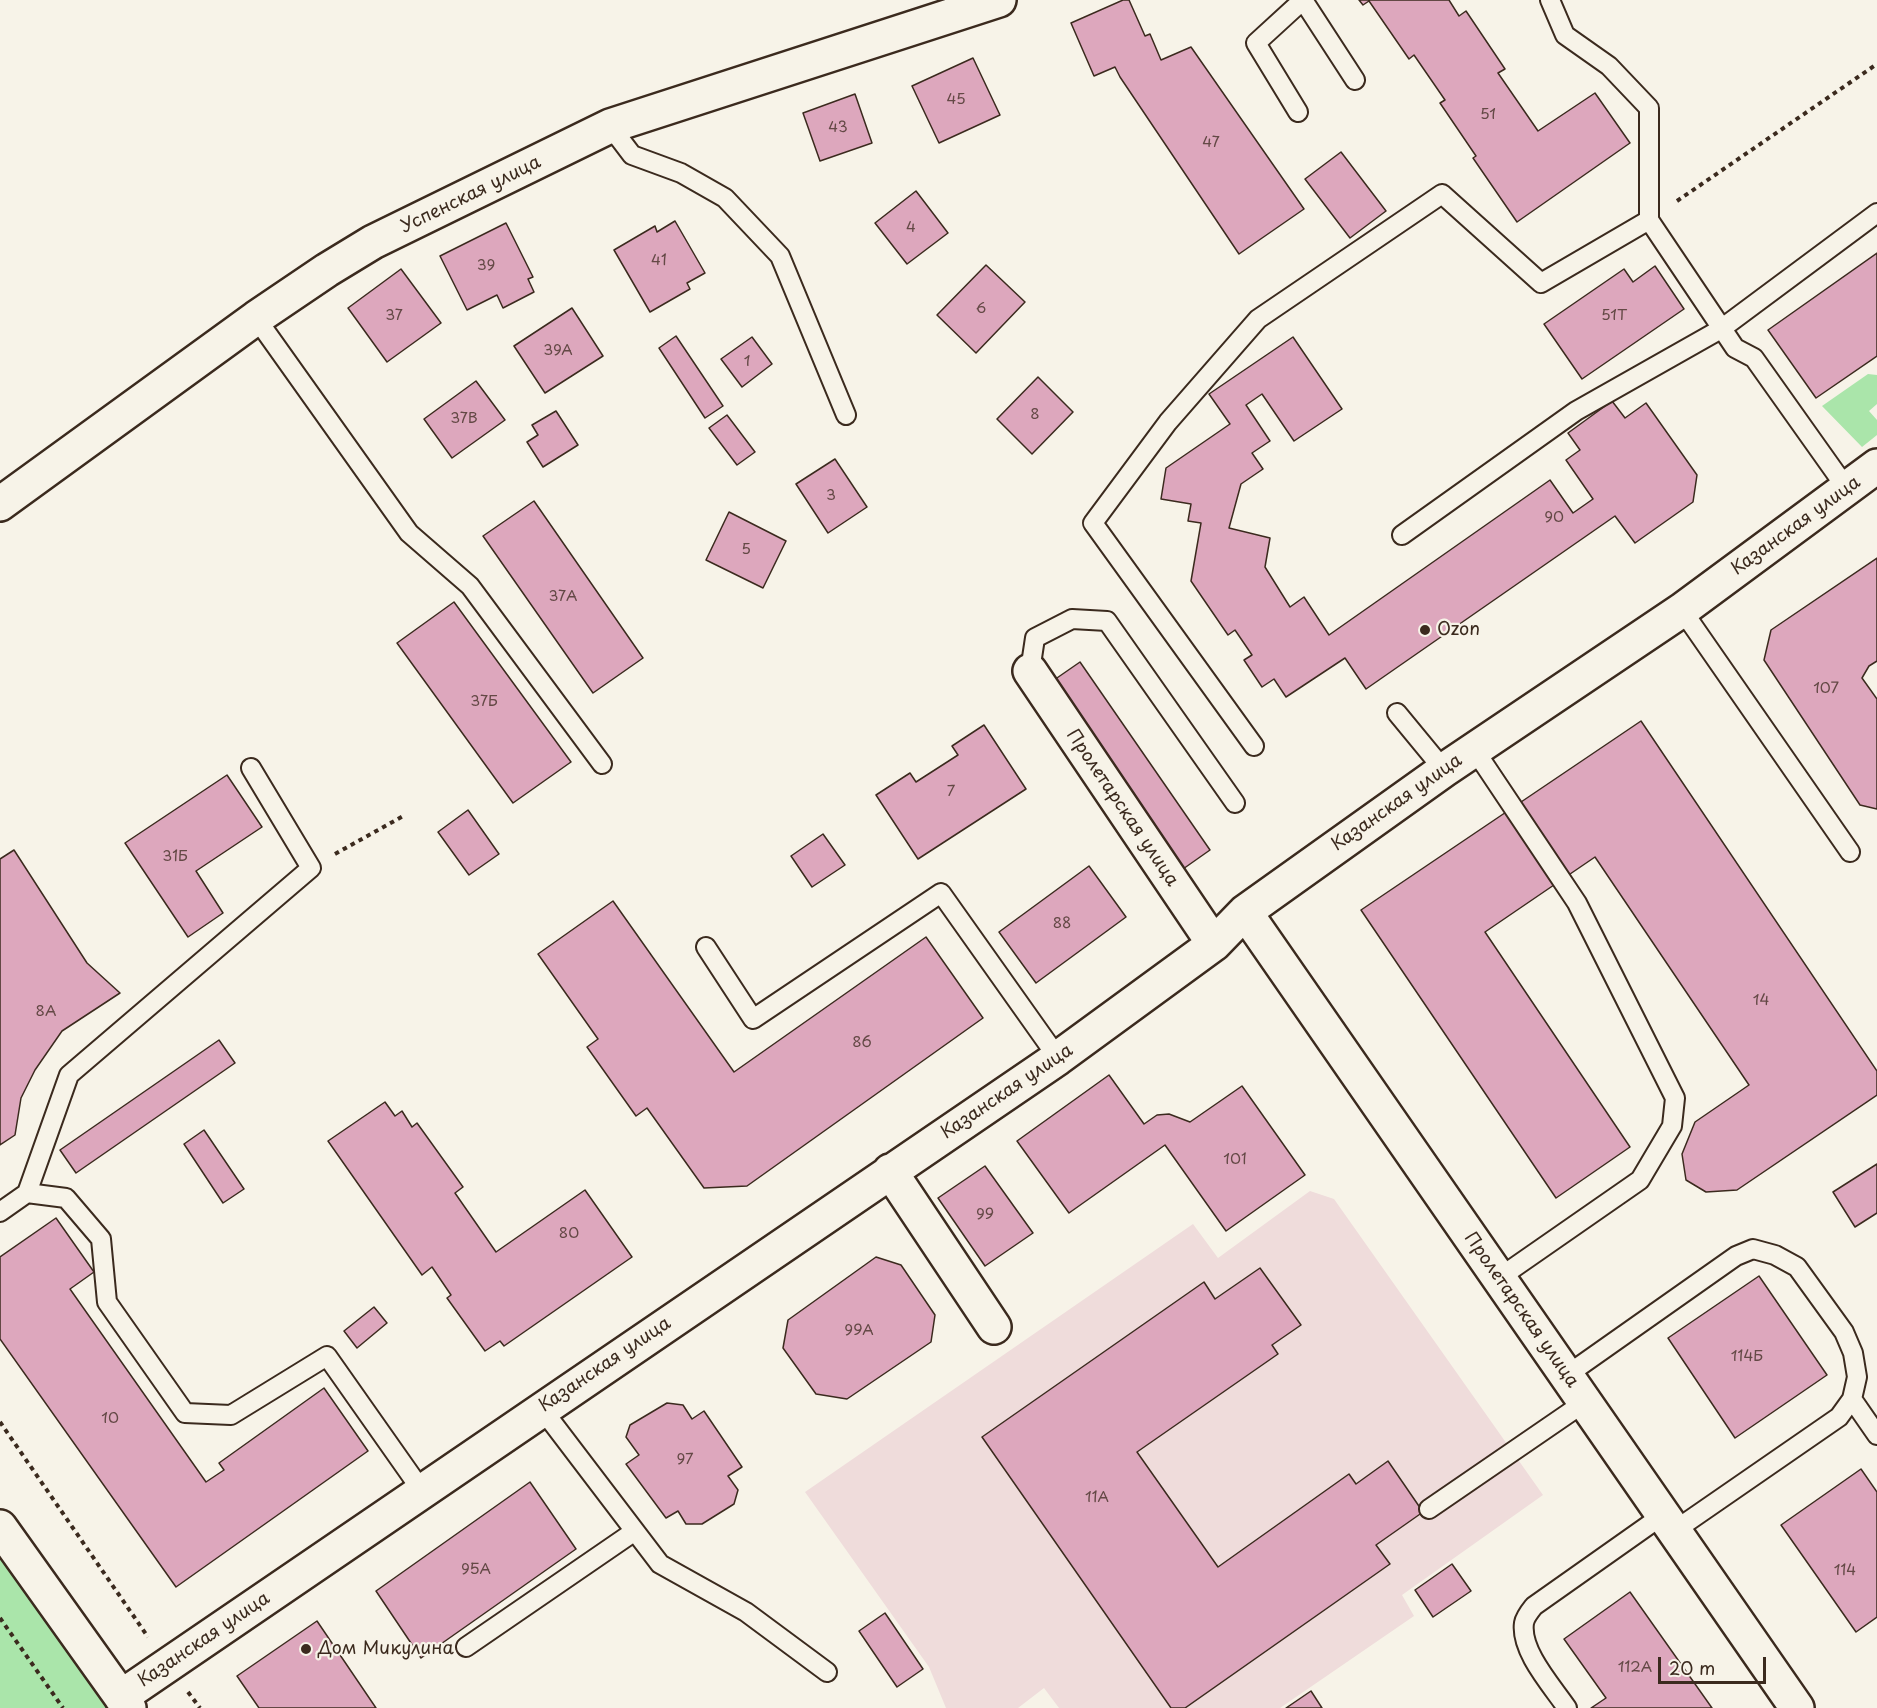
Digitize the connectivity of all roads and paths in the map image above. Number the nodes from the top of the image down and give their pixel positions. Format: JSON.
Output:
{"nodes":[{"id":1,"x":999,"y":0,"type":"edge"},
{"id":2,"x":1303,"y":0,"type":"edge"},
{"id":3,"x":1550,"y":0,"type":"edge"},
{"id":4,"x":1877,"y":64,"type":"edge"},
{"id":5,"x":1355,"y":80,"type":"dead end"},
{"id":6,"x":1298,"y":112,"type":"dead end"},
{"id":7,"x":610,"y":126,"type":"junction"},
{"id":8,"x":1877,"y":213,"type":"edge"},
{"id":9,"x":1649,"y":220,"type":"junction"},
{"id":10,"x":256,"y":318,"type":"junction"},
{"id":11,"x":1721,"y":329,"type":"junction"},
{"id":12,"x":846,"y":415,"type":"dead end"},
{"id":13,"x":1877,"y":466,"type":"edge"},
{"id":14,"x":1847,"y":489,"type":"junction"},
{"id":15,"x":0,"y":504,"type":"edge"},
{"id":16,"x":1402,"y":535,"type":"dead end"},
{"id":17,"x":1682,"y":610,"type":"junction"},
{"id":18,"x":1030,"y":671,"type":"joint"},
{"id":19,"x":1397,"y":712,"type":"dead end"},
{"id":20,"x":1254,"y":746,"type":"dead end"},
{"id":21,"x":1474,"y":749,"type":"junction"},
{"id":22,"x":602,"y":764,"type":"dead end"},
{"id":23,"x":251,"y":768,"type":"dead end"},
{"id":24,"x":1444,"y":770,"type":"junction"},
{"id":25,"x":1235,"y":803,"type":"dead end"},
{"id":26,"x":405,"y":815,"type":"dead end"},
{"id":27,"x":1851,"y":852,"type":"dead end"},
{"id":28,"x":311,"y":868,"type":"junction"},
{"id":29,"x":1245,"y":912,"type":"junction"},
{"id":30,"x":1214,"y":944,"type":"junction"},
{"id":31,"x":706,"y":946,"type":"dead end"},
{"id":32,"x":1058,"y":1058,"type":"junction"},
{"id":33,"x":890,"y":1171,"type":"junction"},
{"id":34,"x":27,"y":1193,"type":"junction"},
{"id":35,"x":0,"y":1212,"type":"edge"},
{"id":36,"x":1499,"y":1278,"type":"junction"},
{"id":37,"x":994,"y":1327,"type":"dead end"},
{"id":38,"x":1567,"y":1376,"type":"junction"},
{"id":39,"x":1851,"y":1399,"type":"junction"},
{"id":40,"x":1585,"y":1402,"type":"junction"},
{"id":41,"x":542,"y":1409,"type":"junction"},
{"id":42,"x":0,"y":1422,"type":"edge"},
{"id":43,"x":1877,"y":1435,"type":"edge"},
{"id":44,"x":422,"y":1491,"type":"junction"},
{"id":45,"x":1429,"y":1509,"type":"dead end"},
{"id":46,"x":1669,"y":1523,"type":"junction"},
{"id":47,"x":0,"y":1527,"type":"edge"},
{"id":48,"x":635,"y":1531,"type":"junction"},
{"id":49,"x":0,"y":1618,"type":"edge"},
{"id":50,"x":466,"y":1647,"type":"dead end"},
{"id":51,"x":167,"y":1665,"type":"junction"},
{"id":52,"x":827,"y":1672,"type":"dead end"},
{"id":53,"x":119,"y":1704,"type":"edge"},
{"id":54,"x":63,"y":1708,"type":"edge"},
{"id":55,"x":200,"y":1708,"type":"edge"},
{"id":56,"x":1567,"y":1708,"type":"edge"},
{"id":57,"x":1797,"y":1708,"type":"edge"}],
"edges":[{"from":1,"to":7,"type":"street","name":"Успенская улица"},
{"from":2,"to":5,"type":"lane"},
{"from":2,"to":6,"type":"lane"},
{"from":3,"to":9,"type":"lane"},
{"from":4,"to":9,"type":"path"},
{"from":7,"to":10,"type":"street","name":"Успенская улица"},
{"from":7,"to":12,"type":"lane"},
{"from":8,"to":11,"type":"lane"},
{"from":9,"to":11,"type":"lane"},
{"from":9,"to":20,"type":"lane"},
{"from":10,"to":15,"type":"street","name":"Успенская улица"},
{"from":10,"to":22,"type":"lane"},
{"from":11,"to":14,"type":"lane"},
{"from":11,"to":16,"type":"lane"},
{"from":13,"to":14,"type":"street","name":"Казанская улица"},
{"from":14,"to":17,"type":"street","name":"Казанская улица"},
{"from":17,"to":21,"type":"street","name":"Казанская улица"},
{"from":17,"to":27,"type":"lane"},
{"from":18,"to":25,"type":"lane"},
{"from":18,"to":30,"type":"street","name":"Пролетарская улица"},
{"from":19,"to":24,"type":"lane"},
{"from":21,"to":24,"type":"street","name":"Казанская улица"},
{"from":21,"to":36,"type":"lane"},
{"from":23,"to":28,"type":"lane"},
{"from":24,"to":29,"type":"street","name":"Казанская улица"},
{"from":26,"to":28,"type":"path"},
{"from":28,"to":34,"type":"lane"},
{"from":29,"to":30,"type":"street","name":"Казанская улица"},
{"from":29,"to":36,"type":"street","name":"Пролетарская улица"},
{"from":30,"to":32,"type":"street","name":"Казанская улица"},
{"from":31,"to":32,"type":"lane"},
{"from":32,"to":33,"type":"street","name":"Казанская улица"},
{"from":33,"to":37,"type":"street"},
{"from":33,"to":41,"type":"street","name":"Казанская улица"},
{"from":34,"to":35,"type":"lane"},
{"from":34,"to":44,"type":"lane"},
{"from":36,"to":38,"type":"street","name":"Пролетарская улица"},
{"from":38,"to":39,"type":"lane"},
{"from":38,"to":40,"type":"street","name":"Пролетарская улица"},
{"from":39,"to":43,"type":"lane"},
{"from":39,"to":46,"type":"lane"},
{"from":40,"to":45,"type":"lane"},
{"from":40,"to":46,"type":"street","name":"Пролетарская улица"},
{"from":41,"to":44,"type":"street","name":"Казанская улица"},
{"from":41,"to":48,"type":"lane"},
{"from":42,"to":51,"type":"path"},
{"from":44,"to":51,"type":"street","name":"Казанская улица"},
{"from":46,"to":56,"type":"lane"},
{"from":46,"to":57,"type":"street","name":"Пролетарская улица"},
{"from":47,"to":53,"type":"street"},
{"from":48,"to":50,"type":"lane"},
{"from":48,"to":52,"type":"lane"},
{"from":49,"to":54,"type":"path"},
{"from":51,"to":53,"type":"street","name":"Казанская улица"},
{"from":51,"to":55,"type":"path"}]}
